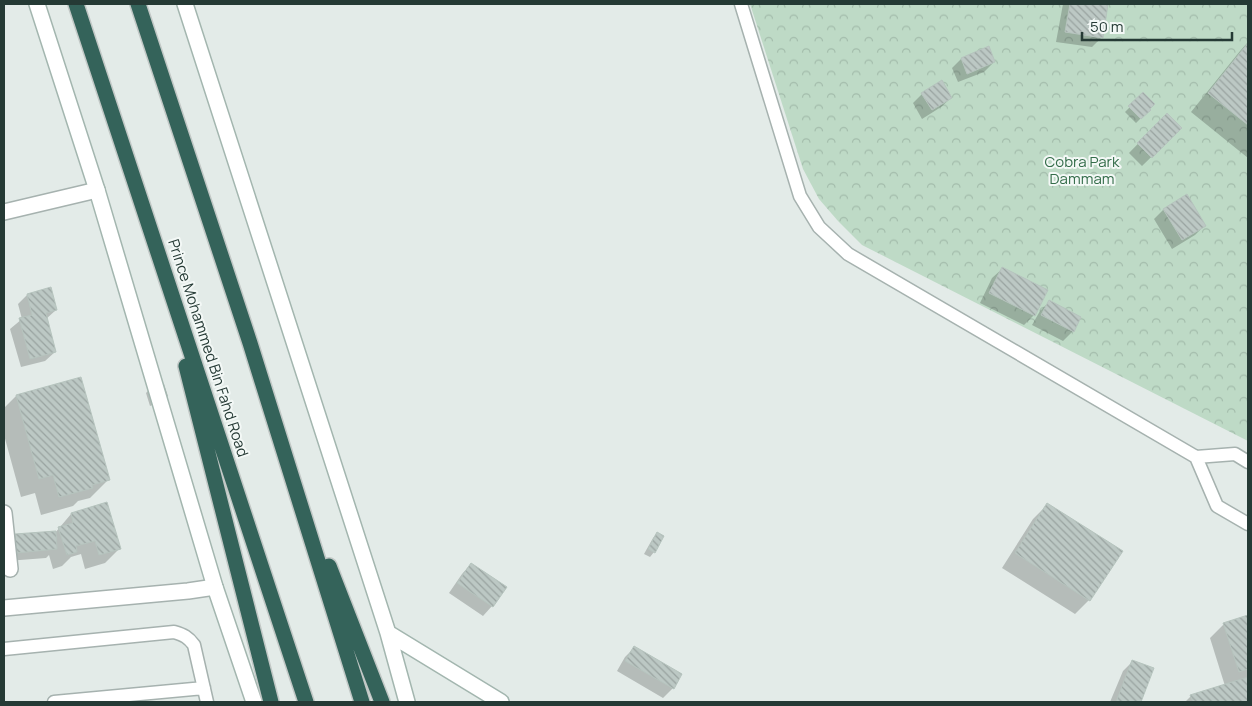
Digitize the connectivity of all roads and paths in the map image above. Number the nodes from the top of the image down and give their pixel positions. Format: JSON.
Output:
{"nodes":[{"id":1,"x":37,"y":4,"type":"edge"},
{"id":2,"x":76,"y":4,"type":"edge"},
{"id":3,"x":138,"y":4,"type":"edge"},
{"id":4,"x":185,"y":4,"type":"edge"},
{"id":5,"x":741,"y":4,"type":"edge"},
{"id":6,"x":97,"y":190,"type":"junction"},
{"id":7,"x":4,"y":212,"type":"edge"},
{"id":8,"x":153,"y":239,"type":"junction"},
{"id":9,"x":250,"y":343,"type":"junction"},
{"id":10,"x":1196,"y":457,"type":"junction"},
{"id":11,"x":1248,"y":462,"type":"edge"},
{"id":12,"x":4,"y":513,"type":"edge"},
{"id":13,"x":1248,"y":524,"type":"edge"},
{"id":14,"x":10,"y":570,"type":"dead end"},
{"id":15,"x":215,"y":587,"type":"junction"},
{"id":16,"x":4,"y":608,"type":"edge"},
{"id":17,"x":388,"y":633,"type":"junction"},
{"id":18,"x":4,"y":650,"type":"edge"},
{"id":19,"x":204,"y":688,"type":"junction"},
{"id":20,"x":54,"y":702,"type":"edge"},
{"id":21,"x":208,"y":702,"type":"edge"},
{"id":22,"x":254,"y":702,"type":"edge"},
{"id":23,"x":271,"y":702,"type":"edge"},
{"id":24,"x":306,"y":702,"type":"edge"},
{"id":25,"x":362,"y":702,"type":"edge"},
{"id":26,"x":382,"y":702,"type":"edge"},
{"id":27,"x":407,"y":702,"type":"edge"},
{"id":28,"x":501,"y":702,"type":"edge"}],
"edges":[{"from":1,"to":6,"type":"main road"},
{"from":2,"to":8,"type":"highway","name":"Prince Mohammed Bin Fahd Road"},
{"from":3,"to":9,"type":"highway"},
{"from":4,"to":17,"type":"main road"},
{"from":5,"to":10,"type":"lane"},
{"from":6,"to":7,"type":"main road"},
{"from":6,"to":15,"type":"main road"},
{"from":8,"to":23,"type":"highway"},
{"from":8,"to":24,"type":"highway","name":"Prince Mohammed Bin Fahd Road"},
{"from":9,"to":25,"type":"highway"},
{"from":9,"to":26,"type":"highway"},
{"from":10,"to":11,"type":"lane"},
{"from":10,"to":13,"type":"lane"},
{"from":12,"to":14,"type":"main road"},
{"from":15,"to":16,"type":"main road"},
{"from":15,"to":22,"type":"main road"},
{"from":17,"to":27,"type":"main road"},
{"from":17,"to":28,"type":"main road"},
{"from":18,"to":19,"type":"lane"},
{"from":19,"to":20,"type":"lane"},
{"from":19,"to":21,"type":"lane"}]}
